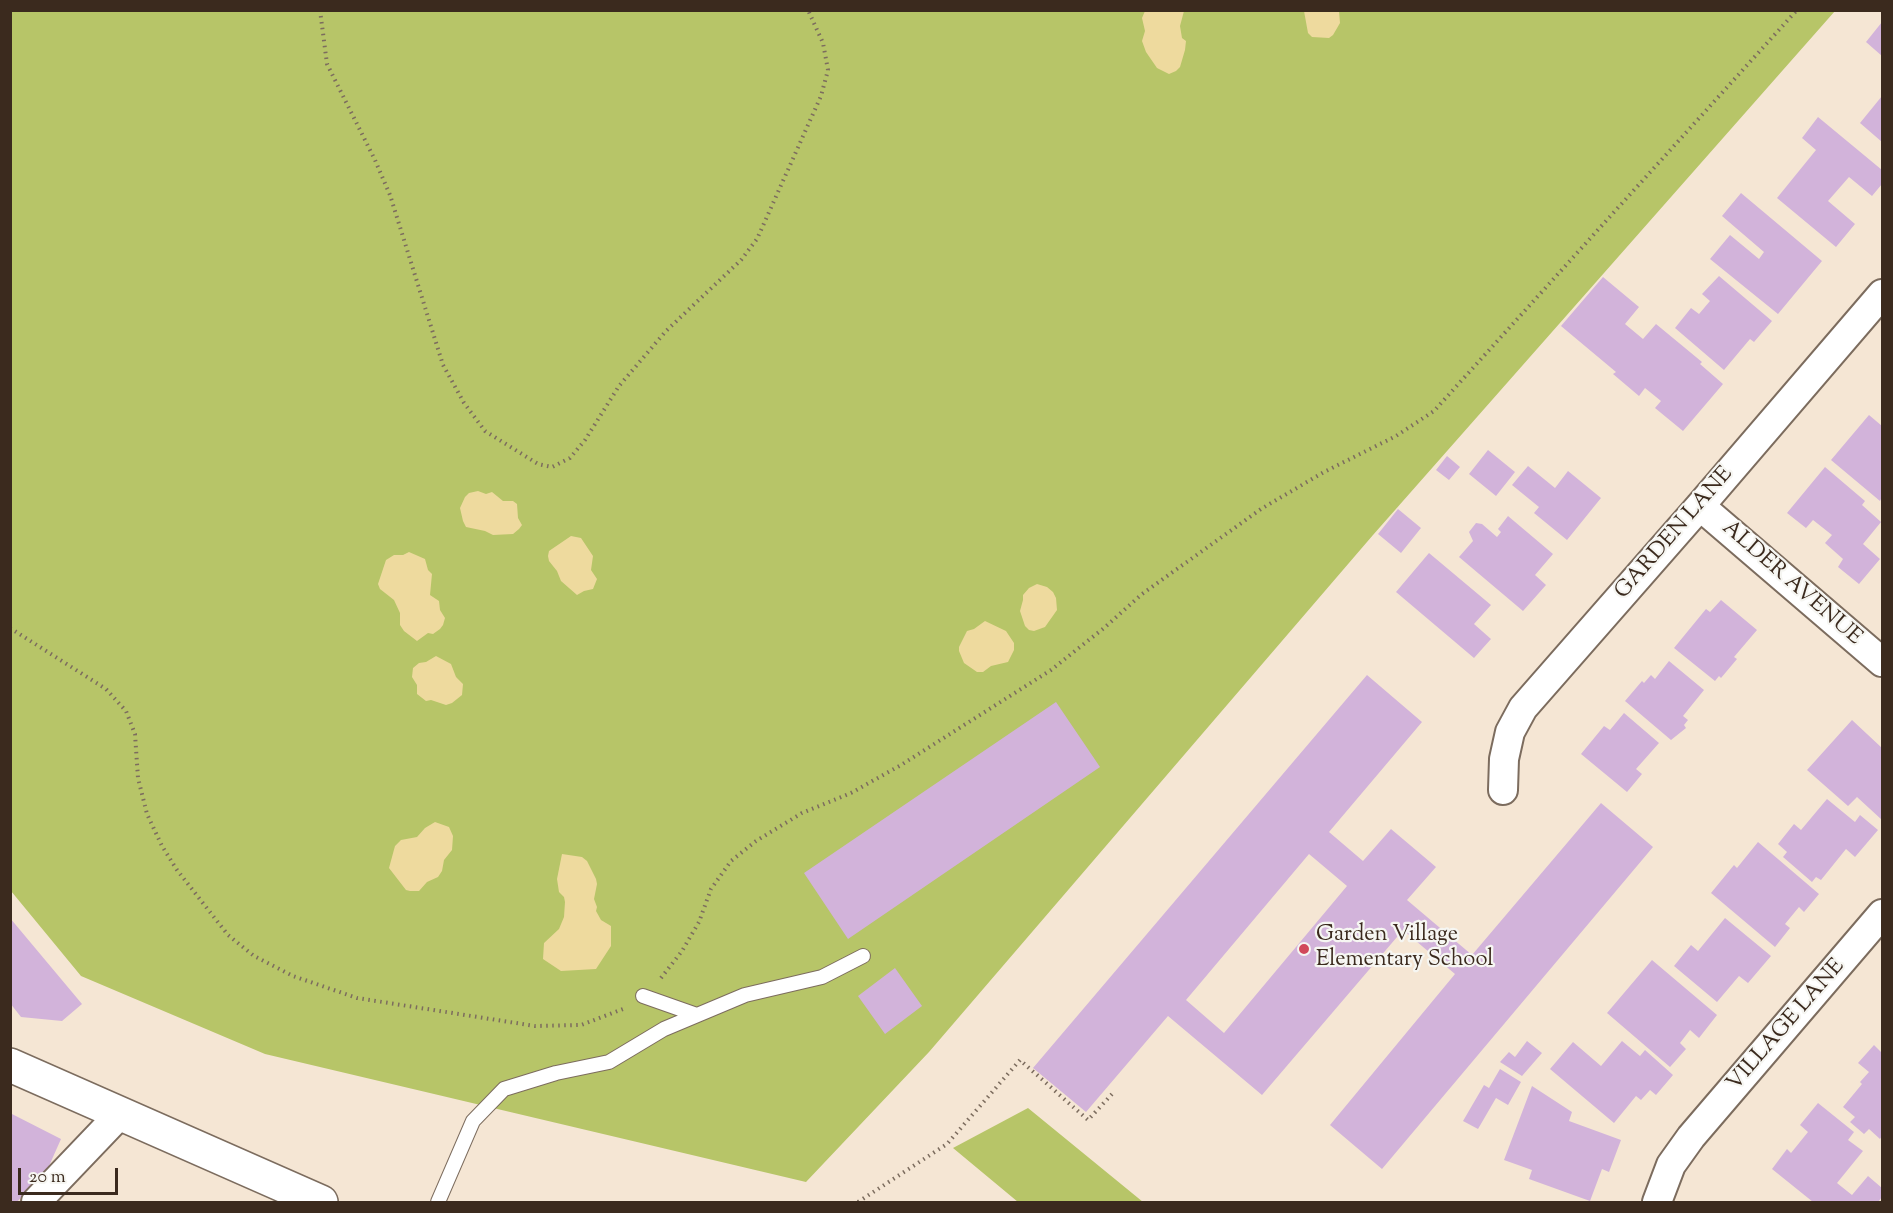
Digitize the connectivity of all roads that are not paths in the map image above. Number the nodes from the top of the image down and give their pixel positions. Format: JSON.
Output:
{"nodes":[{"id":1,"x":1882,"y":294,"type":"edge"},
{"id":2,"x":1700,"y":506,"type":"junction"},
{"id":3,"x":1882,"y":662,"type":"edge"},
{"id":4,"x":1503,"y":790,"type":"dead end"},
{"id":5,"x":1882,"y":914,"type":"edge"},
{"id":6,"x":864,"y":956,"type":"dead end"},
{"id":7,"x":644,"y":996,"type":"road end"},
{"id":8,"x":698,"y":1015,"type":"junction"},
{"id":9,"x":10,"y":1065,"type":"edge"},
{"id":10,"x":121,"y":1113,"type":"junction"},
{"id":11,"x":36,"y":1203,"type":"edge"},
{"id":12,"x":321,"y":1203,"type":"edge"},
{"id":13,"x":438,"y":1203,"type":"edge"},
{"id":14,"x":1657,"y":1203,"type":"edge"}],
"edges":[{"from":1,"to":2,"type":"street","name":"GARDEN LANE"},
{"from":2,"to":3,"type":"street","name":"ALDER AVENUE"},
{"from":2,"to":4,"type":"street","name":"GARDEN LANE"},
{"from":5,"to":14,"type":"street","name":"VILLAGE LANE"},
{"from":6,"to":8,"type":"lane"},
{"from":7,"to":8,"type":"lane"},
{"from":8,"to":13,"type":"lane"},
{"from":9,"to":10,"type":"street"},
{"from":10,"to":11,"type":"street"},
{"from":10,"to":12,"type":"street"}]}
